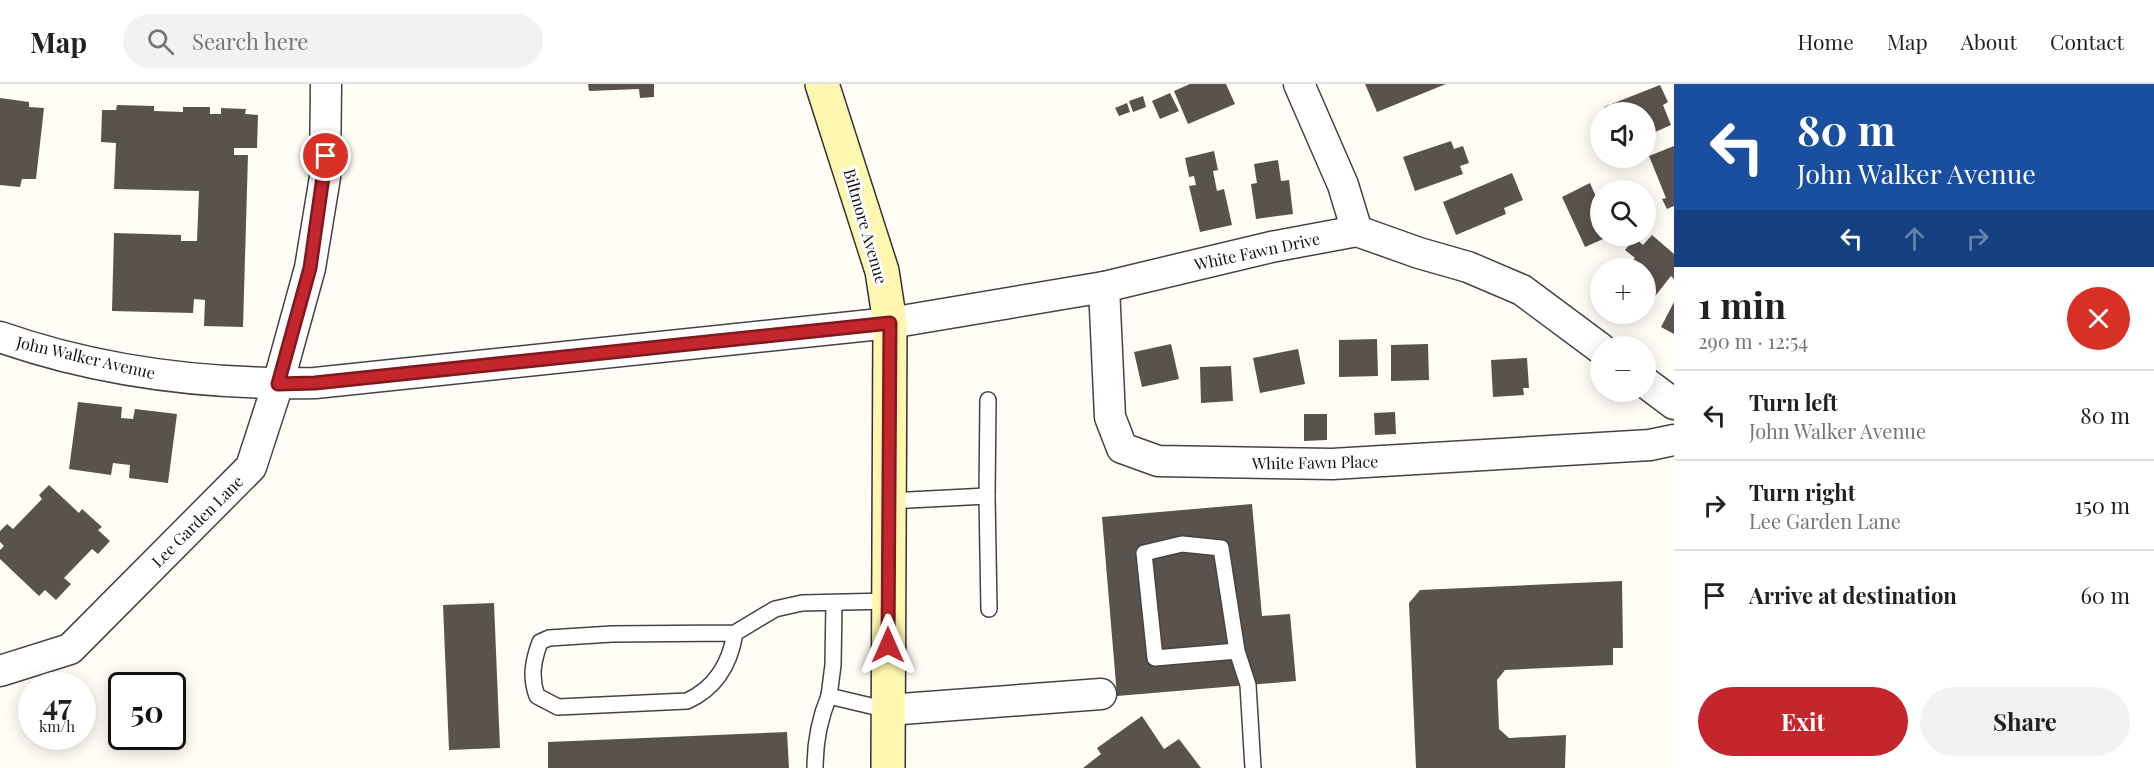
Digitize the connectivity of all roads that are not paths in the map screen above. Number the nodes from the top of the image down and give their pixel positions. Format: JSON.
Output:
{"nodes":[{"id":1,"x":326,"y":84,"type":"edge"},
{"id":2,"x":822,"y":84,"type":"edge"},
{"id":3,"x":1299,"y":84,"type":"edge"},
{"id":4,"x":1358,"y":231,"type":"junction"},
{"id":5,"x":1104,"y":287,"type":"junction"},
{"id":6,"x":890,"y":323,"type":"junction"},
{"id":7,"x":0,"y":337,"type":"edge"},
{"id":8,"x":1590,"y":341,"type":"edge"},
{"id":9,"x":278,"y":384,"type":"junction"},
{"id":10,"x":1656,"y":390,"type":"edge"},
{"id":11,"x":988,"y":400,"type":"dead end"},
{"id":12,"x":1674,"y":404,"type":"edge"},
{"id":13,"x":1674,"y":440,"type":"edge"},
{"id":14,"x":987,"y":496,"type":"junction"},
{"id":15,"x":889,"y":501,"type":"junction"},
{"id":16,"x":889,"y":601,"type":"junction"},
{"id":17,"x":834,"y":603,"type":"junction"},
{"id":18,"x":990,"y":609,"type":"dead end"},
{"id":19,"x":735,"y":633,"type":"junction"},
{"id":20,"x":1238,"y":651,"type":"junction"},
{"id":21,"x":0,"y":671,"type":"edge"},
{"id":22,"x":1101,"y":694,"type":"dead end"},
{"id":23,"x":829,"y":696,"type":"junction"},
{"id":24,"x":888,"y":710,"type":"junction"},
{"id":25,"x":816,"y":768,"type":"edge"},
{"id":26,"x":888,"y":768,"type":"edge"},
{"id":27,"x":1253,"y":768,"type":"edge"}],
"edges":[{"from":1,"to":9,"type":"street","name":"Lee Garden Lane"},
{"from":2,"to":6,"type":"main road","name":"Biltmore Avenue"},
{"from":3,"to":4,"type":"street"},
{"from":4,"to":5,"type":"street","name":"White Fawn Drive"},
{"from":4,"to":8,"type":"street"},
{"from":5,"to":6,"type":"street","name":"White Fawn Drive"},
{"from":5,"to":13,"type":"street","name":"White Fawn Place"},
{"from":6,"to":9,"type":"street","name":"John Walker Avenue"},
{"from":6,"to":15,"type":"main road","name":"Biltmore Avenue"},
{"from":7,"to":9,"type":"street","name":"John Walker Avenue"},
{"from":9,"to":21,"type":"street","name":"Lee Garden Lane"},
{"from":10,"to":12,"type":"street"},
{"from":11,"to":14,"type":"lane"},
{"from":14,"to":15,"type":"lane"},
{"from":14,"to":18,"type":"lane"},
{"from":15,"to":16,"type":"main road","name":"Biltmore Avenue"},
{"from":16,"to":17,"type":"lane"},
{"from":16,"to":24,"type":"main road","name":"Biltmore Avenue"},
{"from":17,"to":19,"type":"lane"},
{"from":17,"to":23,"type":"lane"},
{"from":19,"to":19,"type":"lane"},
{"from":20,"to":20,"type":"lane"},
{"from":20,"to":27,"type":"lane"},
{"from":22,"to":24,"type":"street"},
{"from":23,"to":24,"type":"lane"},
{"from":23,"to":25,"type":"lane"},
{"from":24,"to":26,"type":"main road","name":"Biltmore Avenue"}]}
